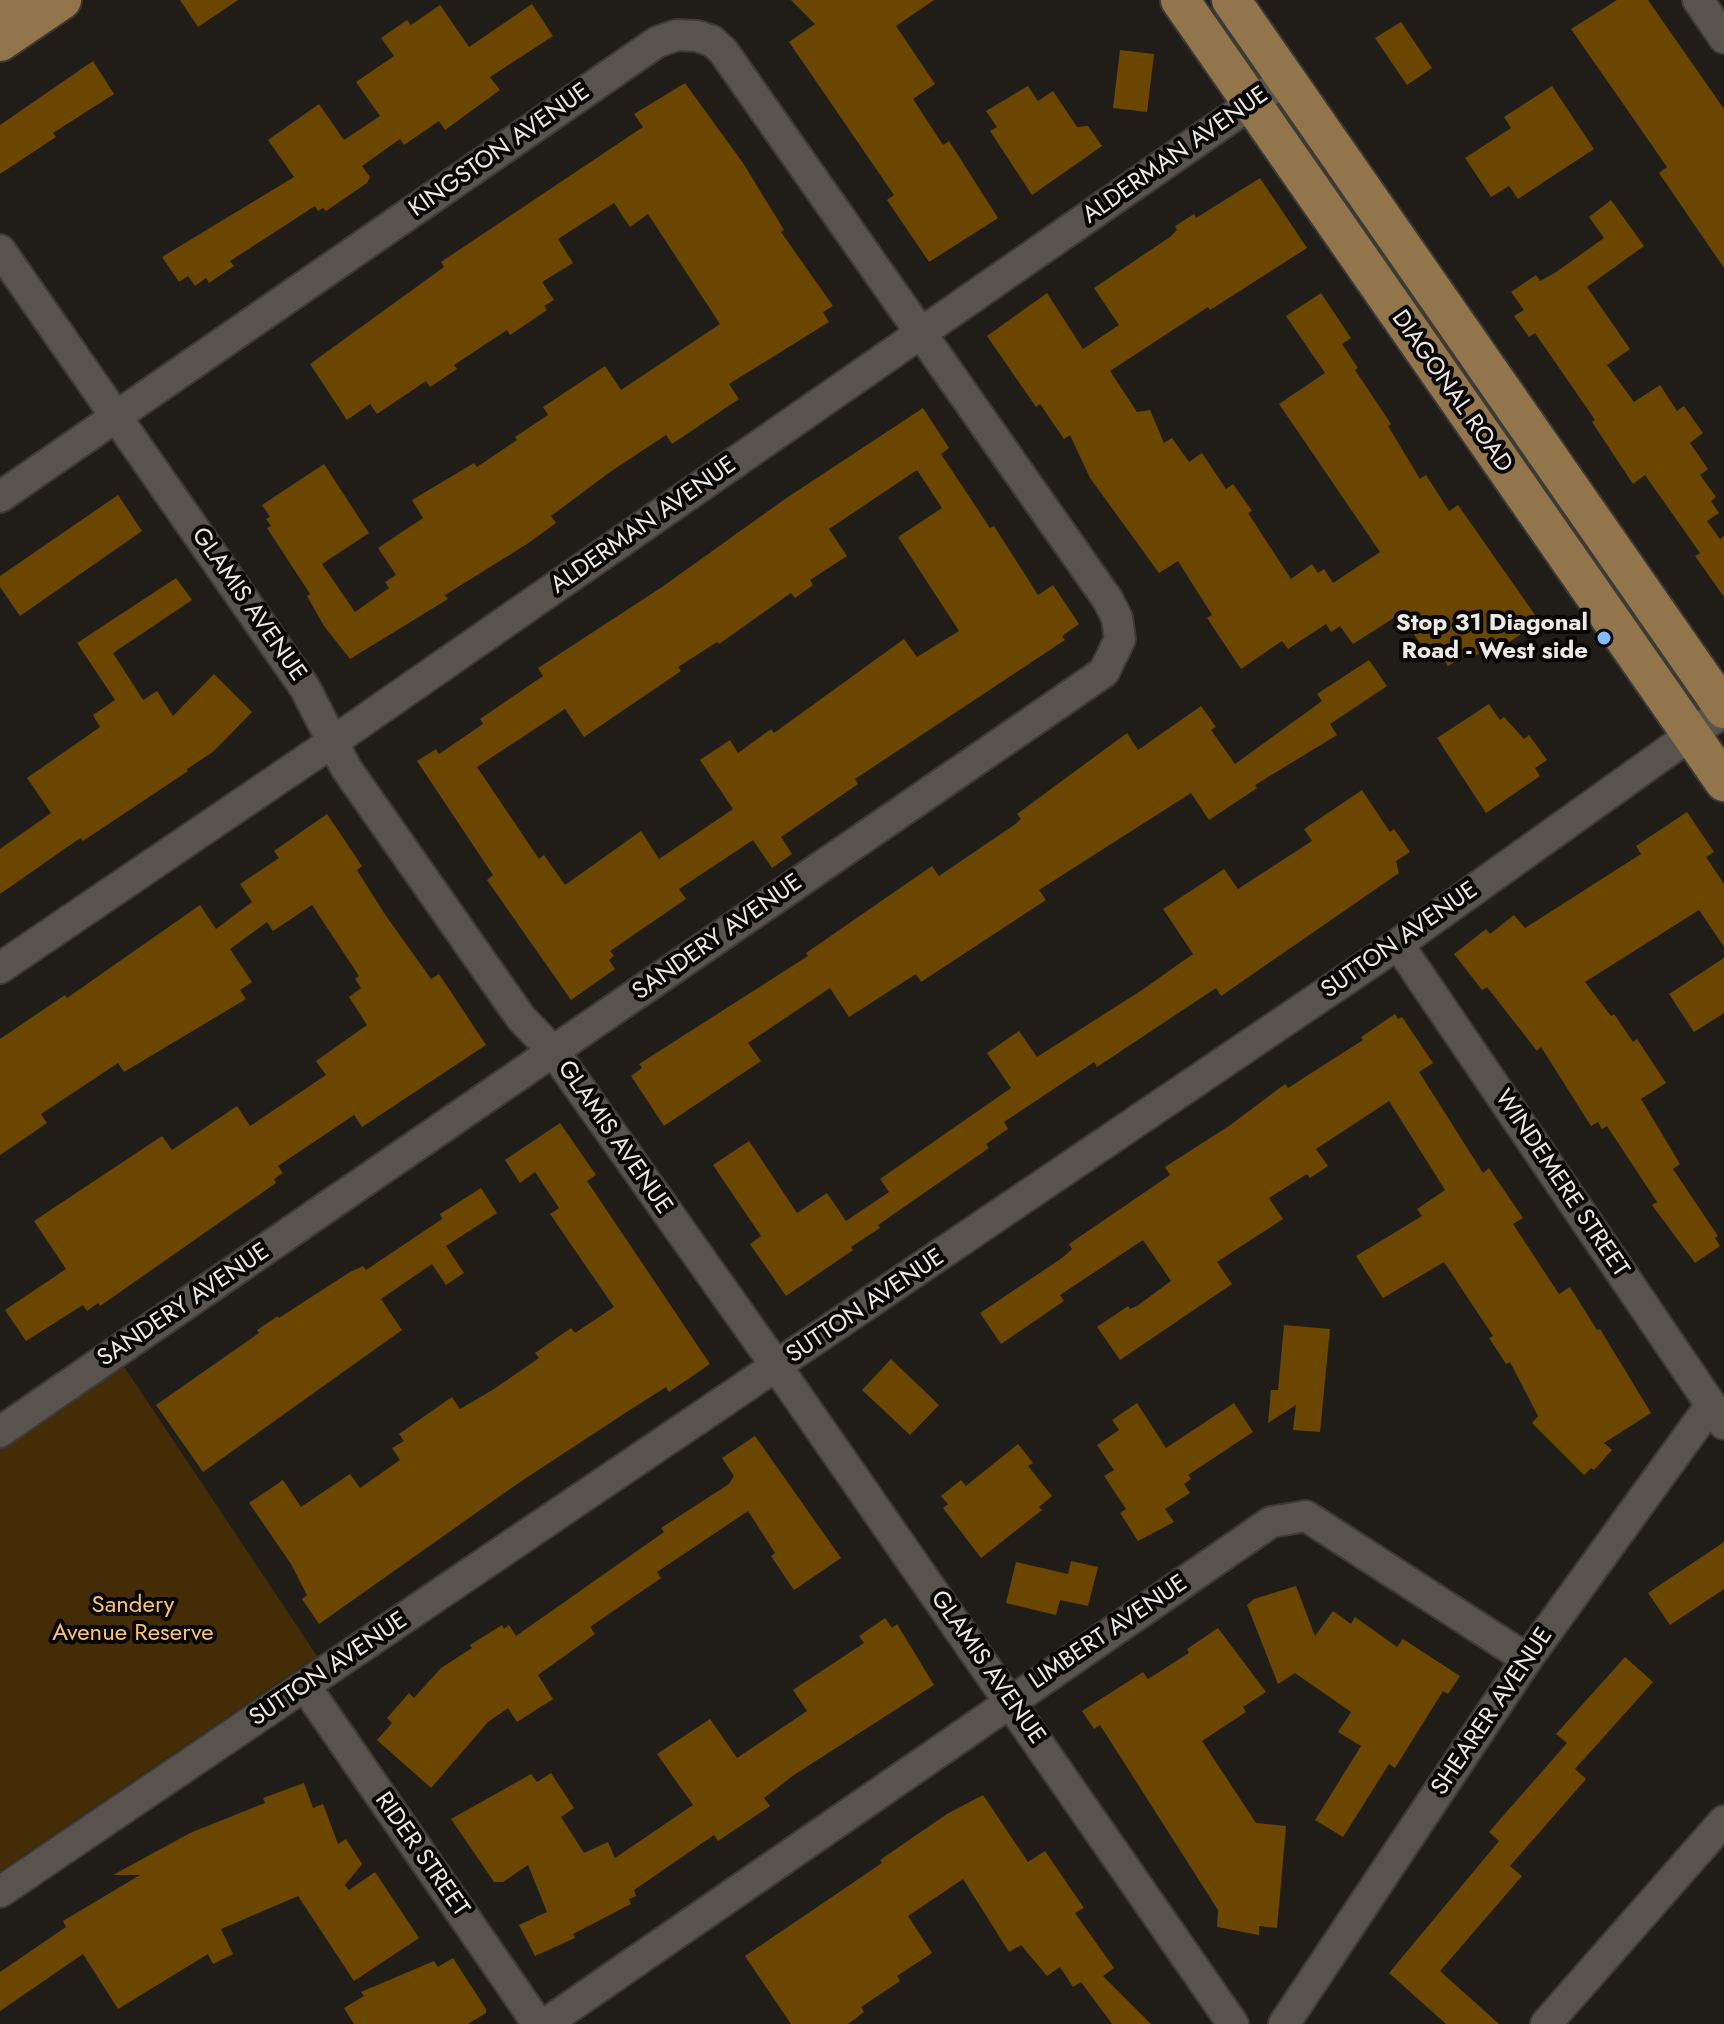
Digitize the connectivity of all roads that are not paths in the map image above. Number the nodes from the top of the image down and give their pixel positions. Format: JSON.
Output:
{"nodes":[{"id":1,"x":12,"y":0,"type":"edge"},
{"id":2,"x":62,"y":0,"type":"edge"},
{"id":3,"x":1180,"y":0,"type":"edge"},
{"id":4,"x":1231,"y":0,"type":"edge"},
{"id":5,"x":1698,"y":0,"type":"edge"},
{"id":6,"x":0,"y":8,"type":"edge"},
{"id":7,"x":1724,"y":38,"type":"edge"},
{"id":8,"x":0,"y":42,"type":"edge"},
{"id":9,"x":1285,"y":80,"type":"junction"},
{"id":10,"x":1252,"y":104,"type":"junction"},
{"id":11,"x":0,"y":250,"type":"edge"},
{"id":12,"x":922,"y":334,"type":"junction"},
{"id":13,"x":117,"y":416,"type":"junction"},
{"id":14,"x":0,"y":497,"type":"edge"},
{"id":15,"x":1724,"y":710,"type":"edge"},
{"id":16,"x":1690,"y":734,"type":"junction"},
{"id":17,"x":334,"y":741,"type":"junction"},
{"id":18,"x":1724,"y":782,"type":"edge"},
{"id":19,"x":1398,"y":944,"type":"junction"},
{"id":20,"x":0,"y":968,"type":"edge"},
{"id":21,"x":554,"y":1052,"type":"junction"},
{"id":22,"x":777,"y":1367,"type":"junction"},
{"id":23,"x":1717,"y":1414,"type":"edge"},
{"id":24,"x":0,"y":1432,"type":"edge"},
{"id":25,"x":1527,"y":1659,"type":"junction"},
{"id":26,"x":305,"y":1686,"type":"junction"},
{"id":27,"x":1010,"y":1701,"type":"junction"},
{"id":28,"x":1724,"y":1821,"type":"edge"},
{"id":29,"x":0,"y":1892,"type":"edge"},
{"id":30,"x":538,"y":2024,"type":"edge"},
{"id":31,"x":545,"y":2024,"type":"edge"},
{"id":32,"x":1233,"y":2024,"type":"edge"},
{"id":33,"x":1284,"y":2024,"type":"edge"},
{"id":34,"x":1546,"y":2024,"type":"edge"}],
"edges":[{"from":1,"to":6,"type":"main road"},
{"from":2,"to":8,"type":"main road"},
{"from":3,"to":10,"type":"main road","name":"DIAGONAL ROAD"},
{"from":4,"to":9,"type":"main road","name":"DIAGONAL ROAD"},
{"from":5,"to":7,"type":"street"},
{"from":9,"to":10,"type":"street","name":"ALDERMAN AVENUE"},
{"from":9,"to":15,"type":"main road","name":"DIAGONAL ROAD"},
{"from":10,"to":12,"type":"street","name":"ALDERMAN AVENUE"},
{"from":10,"to":16,"type":"main road","name":"DIAGONAL ROAD"},
{"from":11,"to":13,"type":"street","name":"GLAMIS AVENUE"},
{"from":12,"to":13,"type":"street","name":"KINGSTON AVENUE"},
{"from":12,"to":17,"type":"street","name":"ALDERMAN AVENUE"},
{"from":12,"to":21,"type":"street","name":"SANDERY AVENUE"},
{"from":13,"to":14,"type":"street","name":"KINGSTON AVENUE"},
{"from":13,"to":17,"type":"street","name":"GLAMIS AVENUE"},
{"from":15,"to":16,"type":"street","name":"SUTTON AVENUE"},
{"from":16,"to":18,"type":"main road","name":"DIAGONAL ROAD"},
{"from":16,"to":19,"type":"street","name":"SUTTON AVENUE"},
{"from":17,"to":20,"type":"street","name":"ALDERMAN AVENUE"},
{"from":17,"to":21,"type":"street","name":"GLAMIS AVENUE"},
{"from":19,"to":22,"type":"street","name":"SUTTON AVENUE"},
{"from":19,"to":23,"type":"street","name":"WINDEMERE STREET"},
{"from":21,"to":22,"type":"street","name":"GLAMIS AVENUE"},
{"from":21,"to":24,"type":"street","name":"SANDERY AVENUE"},
{"from":22,"to":26,"type":"street","name":"SUTTON AVENUE"},
{"from":22,"to":27,"type":"street","name":"GLAMIS AVENUE"},
{"from":23,"to":25,"type":"street","name":"SHEARER AVENUE"},
{"from":25,"to":27,"type":"street","name":"LIMBERT AVENUE"},
{"from":25,"to":33,"type":"street","name":"SHEARER AVENUE"},
{"from":26,"to":29,"type":"street","name":"SUTTON AVENUE"},
{"from":26,"to":30,"type":"street","name":"RIDER STREET"},
{"from":27,"to":31,"type":"street","name":"LIMBERT AVENUE"},
{"from":27,"to":32,"type":"street","name":"GLAMIS AVENUE"},
{"from":28,"to":34,"type":"street"}]}
